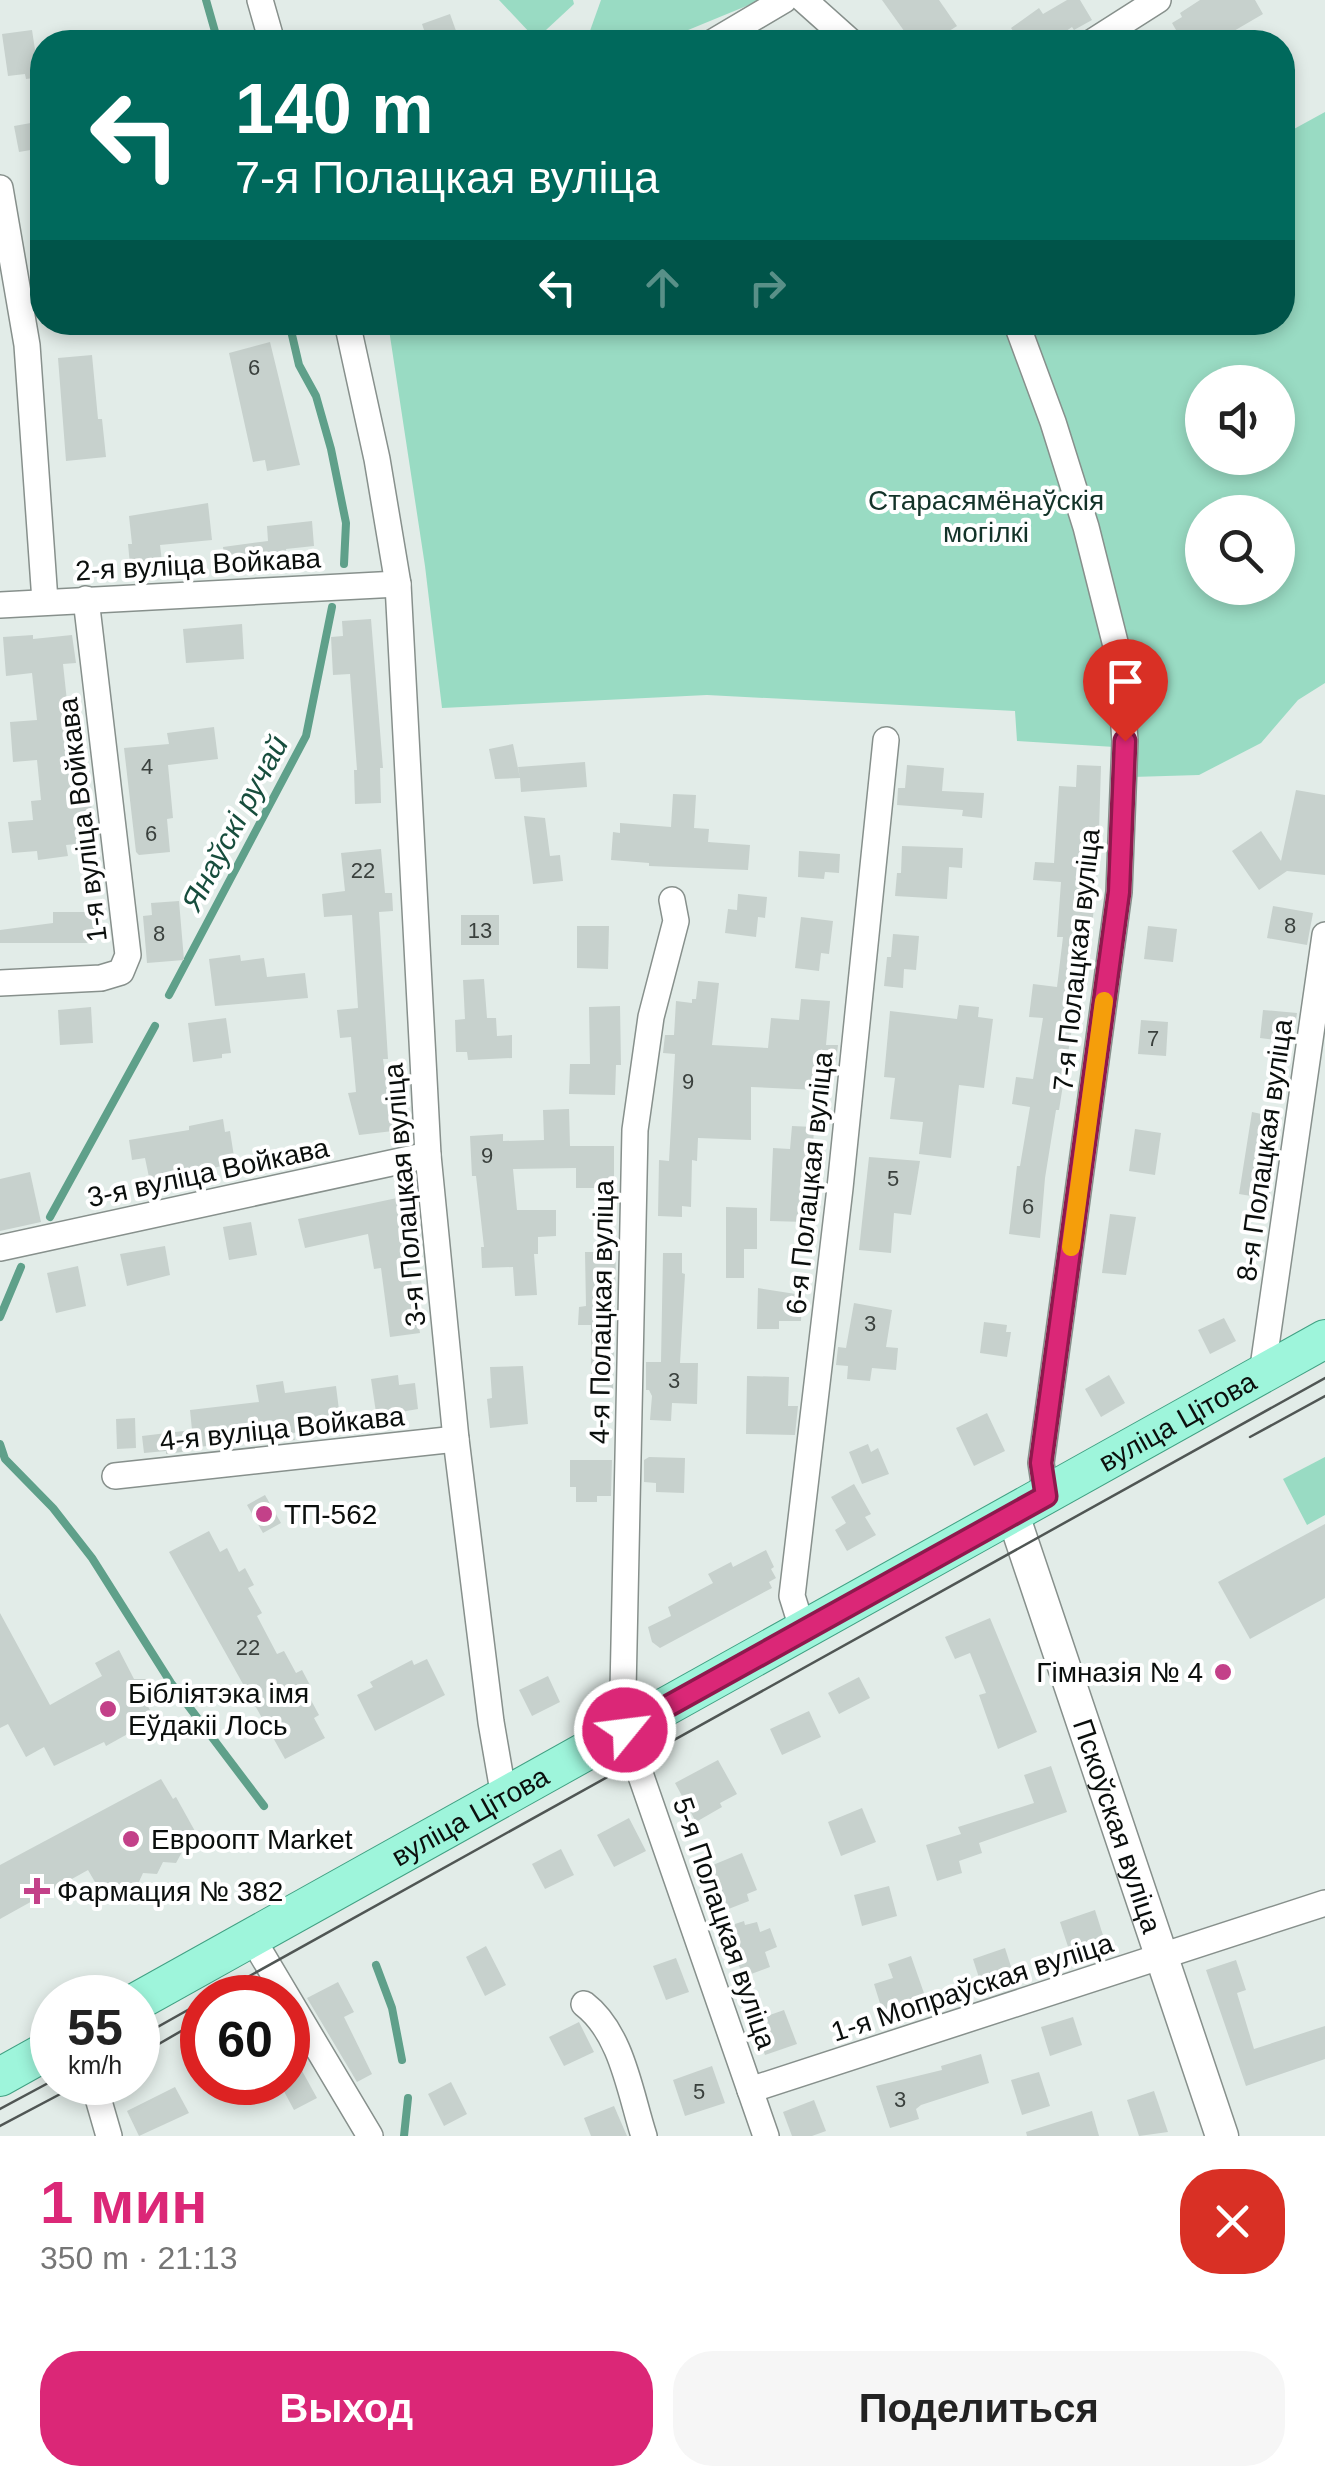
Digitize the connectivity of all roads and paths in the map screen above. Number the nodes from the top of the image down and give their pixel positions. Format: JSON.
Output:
{"nodes":[{"id":1,"x":260,"y":0,"type":"edge"},
{"id":2,"x":784,"y":0,"type":"edge"},
{"id":3,"x":804,"y":0,"type":"edge"},
{"id":4,"x":1158,"y":0,"type":"edge"},
{"id":5,"x":269,"y":30,"type":"edge"},
{"id":6,"x":733,"y":30,"type":"edge"},
{"id":7,"x":837,"y":30,"type":"edge"},
{"id":8,"x":1111,"y":30,"type":"edge"},
{"id":9,"x":0,"y":188,"type":"edge"},
{"id":10,"x":351,"y":335,"type":"edge"},
{"id":11,"x":1021,"y":335,"type":"edge"},
{"id":12,"x":398,"y":584,"type":"junction"},
{"id":13,"x":86,"y":599,"type":"junction"},
{"id":14,"x":45,"y":601,"type":"junction"},
{"id":15,"x":0,"y":604,"type":"edge"},
{"id":16,"x":886,"y":740,"type":"dead end"},
{"id":17,"x":672,"y":900,"type":"dead end"},
{"id":18,"x":1325,"y":935,"type":"edge"},
{"id":19,"x":0,"y":983,"type":"edge"},
{"id":20,"x":428,"y":1154,"type":"junction"},
{"id":21,"x":0,"y":1248,"type":"edge"},
{"id":22,"x":1325,"y":1339,"type":"edge"},
{"id":23,"x":1262,"y":1374,"type":"junction"},
{"id":24,"x":456,"y":1439,"type":"junction"},
{"id":25,"x":114,"y":1476,"type":"dead end"},
{"id":26,"x":1030,"y":1506,"type":"junction"},
{"id":27,"x":803,"y":1631,"type":"junction"},
{"id":28,"x":625,"y":1730,"type":"junction"},
{"id":29,"x":504,"y":1797,"type":"junction"},
{"id":30,"x":1325,"y":1903,"type":"edge"},
{"id":31,"x":252,"y":1938,"type":"junction"},
{"id":32,"x":1161,"y":1959,"type":"junction"},
{"id":33,"x":160,"y":1989,"type":"edge"},
{"id":34,"x":584,"y":2004,"type":"dead end"},
{"id":35,"x":30,"y":2060,"type":"edge"},
{"id":36,"x":0,"y":2077,"type":"edge"},
{"id":37,"x":750,"y":2090,"type":"junction"},
{"id":38,"x":100,"y":2105,"type":"edge"},
{"id":39,"x":109,"y":2136,"type":"edge"},
{"id":40,"x":370,"y":2136,"type":"edge"},
{"id":41,"x":644,"y":2136,"type":"edge"},
{"id":42,"x":766,"y":2136,"type":"edge"},
{"id":43,"x":1222,"y":2136,"type":"edge"}],
"edges":[{"from":1,"to":5,"type":"street"},
{"from":2,"to":6,"type":"street"},
{"from":3,"to":7,"type":"street"},
{"from":4,"to":8,"type":"street"},
{"from":9,"to":14,"type":"street"},
{"from":10,"to":12,"type":"street","name":"3-я Полацкая вуліца"},
{"from":11,"to":26,"type":"street","name":"7-я Полацкая вуліца"},
{"from":12,"to":13,"type":"street","name":"2-я вуліца Войкава"},
{"from":12,"to":20,"type":"street","name":"3-я Полацкая вуліца"},
{"from":13,"to":14,"type":"street","name":"2-я вуліца Войкава"},
{"from":13,"to":19,"type":"street","name":"1-я вуліца Войкава"},
{"from":14,"to":15,"type":"street","name":"2-я вуліца Войкава"},
{"from":16,"to":27,"type":"street","name":"6-я Полацкая вуліца"},
{"from":17,"to":28,"type":"street","name":"4-я Полацкая вуліца"},
{"from":18,"to":23,"type":"street","name":"8-я Полацкая вуліца"},
{"from":20,"to":21,"type":"street","name":"3-я вуліца Войкава"},
{"from":20,"to":24,"type":"street","name":"3-я Полацкая вуліца"},
{"from":22,"to":23,"type":"main road","name":"вуліца Цітова"},
{"from":23,"to":26,"type":"main road","name":"вуліца Цітова"},
{"from":24,"to":25,"type":"street","name":"4-я вуліца Войкава"},
{"from":24,"to":29,"type":"street","name":"3-я Полацкая вуліца"},
{"from":26,"to":27,"type":"main road","name":"вуліца Цітова"},
{"from":26,"to":32,"type":"street","name":"Пскоўская вуліца"},
{"from":27,"to":28,"type":"main road","name":"вуліца Цітова"},
{"from":28,"to":29,"type":"main road","name":"вуліца Цітова"},
{"from":28,"to":37,"type":"street","name":"5-я Полацкая вуліца"},
{"from":29,"to":31,"type":"main road","name":"вуліца Цітова"},
{"from":30,"to":32,"type":"street","name":"1-я Мопраўская вуліца"},
{"from":31,"to":33,"type":"main road","name":"вуліца Цітова"},
{"from":31,"to":40,"type":"street"},
{"from":32,"to":37,"type":"street","name":"1-я Мопраўская вуліца"},
{"from":32,"to":43,"type":"street","name":"Пскоўская вуліца"},
{"from":34,"to":41,"type":"street"},
{"from":35,"to":36,"type":"main road"},
{"from":37,"to":42,"type":"street","name":"5-я Полацкая вуліца"},
{"from":38,"to":39,"type":"street"}]}
